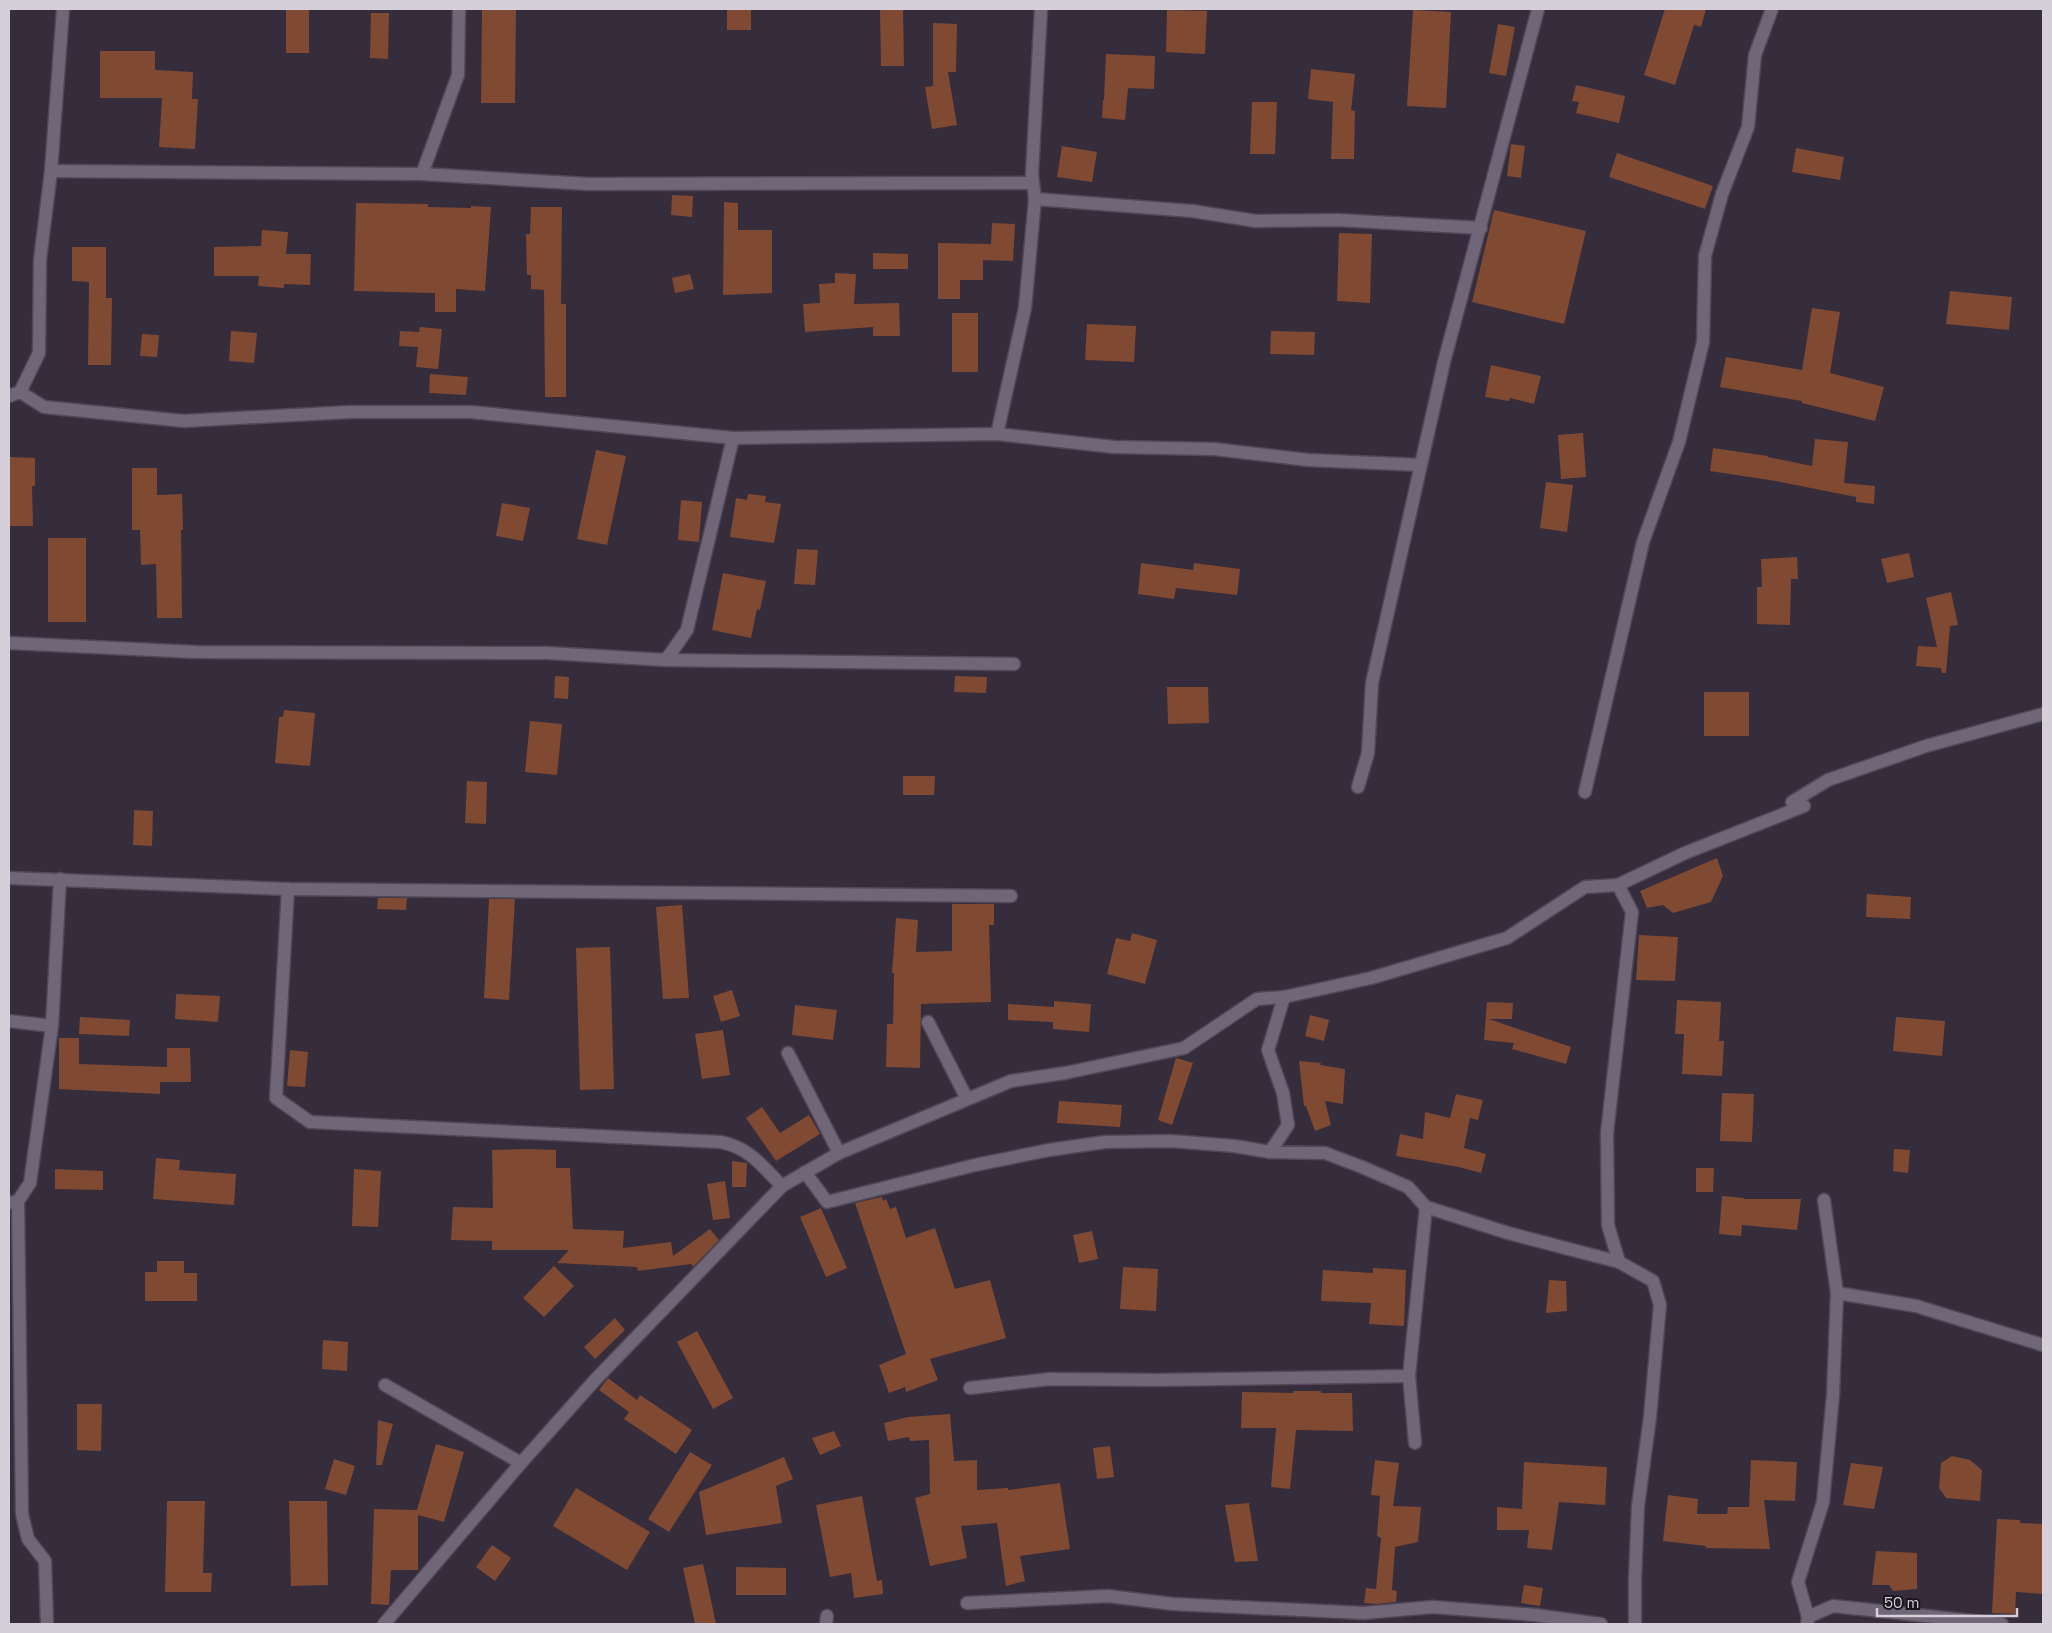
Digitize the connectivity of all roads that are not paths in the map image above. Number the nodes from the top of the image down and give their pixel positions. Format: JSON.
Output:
{"nodes":[{"id":1,"x":63,"y":9,"type":"edge"},
{"id":2,"x":459,"y":9,"type":"edge"},
{"id":3,"x":1041,"y":9,"type":"edge"},
{"id":4,"x":1538,"y":9,"type":"edge"},
{"id":5,"x":1772,"y":9,"type":"edge"},
{"id":6,"x":51,"y":171,"type":"junction"},
{"id":7,"x":422,"y":174,"type":"junction"},
{"id":8,"x":1033,"y":183,"type":"junction"},
{"id":9,"x":1035,"y":199,"type":"junction"},
{"id":10,"x":1481,"y":228,"type":"junction"},
{"id":11,"x":14,"y":394,"type":"edge"},
{"id":12,"x":997,"y":434,"type":"junction"},
{"id":13,"x":733,"y":438,"type":"junction"},
{"id":14,"x":1421,"y":465,"type":"junction"},
{"id":15,"x":9,"y":643,"type":"edge"},
{"id":16,"x":666,"y":660,"type":"junction"},
{"id":17,"x":1014,"y":664,"type":"dead end"},
{"id":18,"x":2043,"y":714,"type":"edge"},
{"id":19,"x":1358,"y":787,"type":"dead end"},
{"id":20,"x":1584,"y":792,"type":"dead end"},
{"id":21,"x":9,"y":878,"type":"edge"},
{"id":22,"x":60,"y":879,"type":"junction"},
{"id":23,"x":1618,"y":886,"type":"junction"},
{"id":24,"x":288,"y":889,"type":"junction"},
{"id":25,"x":1011,"y":896,"type":"dead end"},
{"id":26,"x":1284,"y":997,"type":"junction"},
{"id":27,"x":9,"y":1021,"type":"edge"},
{"id":28,"x":928,"y":1022,"type":"dead end"},
{"id":29,"x":52,"y":1026,"type":"junction"},
{"id":30,"x":788,"y":1053,"type":"dead end"},
{"id":31,"x":967,"y":1099,"type":"junction"},
{"id":32,"x":1270,"y":1152,"type":"junction"},
{"id":33,"x":839,"y":1153,"type":"junction"},
{"id":34,"x":805,"y":1172,"type":"junction"},
{"id":35,"x":782,"y":1186,"type":"junction"},
{"id":36,"x":1824,"y":1200,"type":"dead end"},
{"id":37,"x":13,"y":1202,"type":"edge"},
{"id":38,"x":1426,"y":1207,"type":"junction"},
{"id":39,"x":1619,"y":1262,"type":"junction"},
{"id":40,"x":1837,"y":1293,"type":"junction"},
{"id":41,"x":2043,"y":1345,"type":"edge"},
{"id":42,"x":1409,"y":1376,"type":"junction"},
{"id":43,"x":385,"y":1385,"type":"dead end"},
{"id":44,"x":970,"y":1388,"type":"dead end"},
{"id":45,"x":1415,"y":1443,"type":"dead end"},
{"id":46,"x":521,"y":1463,"type":"junction"},
{"id":47,"x":967,"y":1603,"type":"dead end"},
{"id":48,"x":1808,"y":1620,"type":"edge"},
{"id":49,"x":47,"y":1624,"type":"edge"},
{"id":50,"x":384,"y":1624,"type":"edge"},
{"id":51,"x":1601,"y":1624,"type":"edge"},
{"id":52,"x":1635,"y":1624,"type":"edge"},
{"id":53,"x":2002,"y":1624,"type":"edge"}],
"edges":[{"from":1,"to":6,"type":"street"},
{"from":2,"to":7,"type":"street"},
{"from":3,"to":8,"type":"street"},
{"from":4,"to":10,"type":"street"},
{"from":5,"to":20,"type":"street"},
{"from":6,"to":7,"type":"street"},
{"from":6,"to":11,"type":"street"},
{"from":7,"to":8,"type":"street"},
{"from":8,"to":9,"type":"street"},
{"from":9,"to":10,"type":"street"},
{"from":9,"to":12,"type":"street"},
{"from":10,"to":14,"type":"street"},
{"from":11,"to":13,"type":"street"},
{"from":12,"to":13,"type":"street"},
{"from":12,"to":14,"type":"street"},
{"from":13,"to":16,"type":"street"},
{"from":14,"to":19,"type":"street"},
{"from":15,"to":16,"type":"street"},
{"from":16,"to":17,"type":"street"},
{"from":18,"to":23,"type":"street"},
{"from":21,"to":22,"type":"street"},
{"from":22,"to":24,"type":"street"},
{"from":22,"to":29,"type":"street"},
{"from":23,"to":26,"type":"street"},
{"from":23,"to":39,"type":"street"},
{"from":24,"to":25,"type":"street"},
{"from":24,"to":35,"type":"street"},
{"from":26,"to":31,"type":"street"},
{"from":26,"to":32,"type":"street"},
{"from":27,"to":29,"type":"street"},
{"from":28,"to":31,"type":"street"},
{"from":29,"to":37,"type":"street"},
{"from":30,"to":33,"type":"street"},
{"from":31,"to":33,"type":"street"},
{"from":32,"to":34,"type":"street"},
{"from":32,"to":38,"type":"street"},
{"from":33,"to":34,"type":"street"},
{"from":34,"to":35,"type":"street"},
{"from":35,"to":46,"type":"street"},
{"from":36,"to":40,"type":"street"},
{"from":37,"to":49,"type":"street"},
{"from":38,"to":39,"type":"street"},
{"from":38,"to":42,"type":"street"},
{"from":39,"to":52,"type":"street"},
{"from":40,"to":41,"type":"street"},
{"from":40,"to":48,"type":"street"},
{"from":42,"to":44,"type":"street"},
{"from":42,"to":45,"type":"street"},
{"from":43,"to":46,"type":"street"},
{"from":46,"to":50,"type":"street"},
{"from":47,"to":51,"type":"street"},
{"from":48,"to":53,"type":"street"}]}
